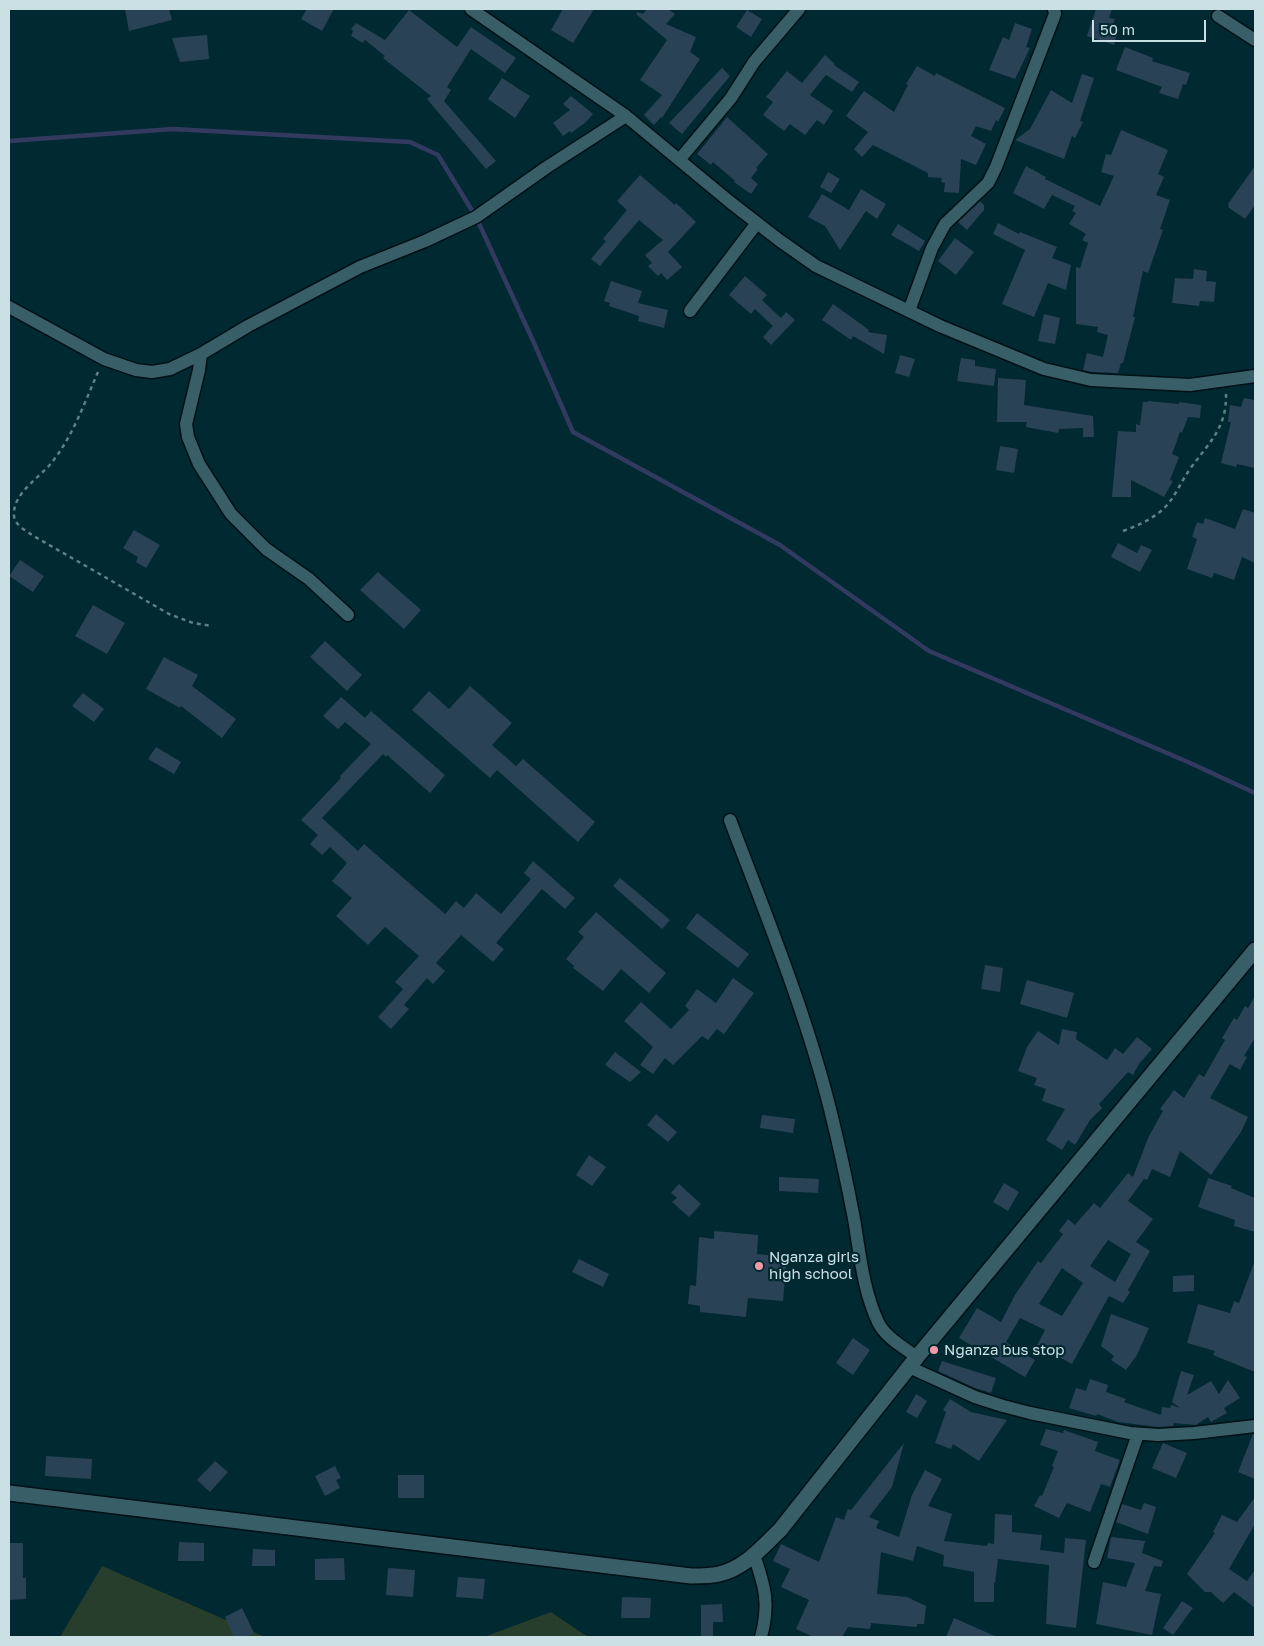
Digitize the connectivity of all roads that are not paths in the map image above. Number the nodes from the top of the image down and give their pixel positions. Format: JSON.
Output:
{"nodes":[{"id":1,"x":471,"y":9,"type":"edge"},
{"id":2,"x":799,"y":9,"type":"edge"},
{"id":3,"x":1054,"y":9,"type":"edge"},
{"id":4,"x":1218,"y":16,"type":"dead end"},
{"id":5,"x":1255,"y":40,"type":"edge"},
{"id":6,"x":626,"y":116,"type":"junction"},
{"id":7,"x":680,"y":159,"type":"junction"},
{"id":8,"x":757,"y":223,"type":"junction"},
{"id":9,"x":9,"y":307,"type":"edge"},
{"id":10,"x":690,"y":311,"type":"dead end"},
{"id":11,"x":909,"y":311,"type":"junction"},
{"id":12,"x":201,"y":354,"type":"junction"},
{"id":13,"x":1255,"y":376,"type":"edge"},
{"id":14,"x":348,"y":615,"type":"dead end"},
{"id":15,"x":730,"y":820,"type":"dead end"},
{"id":16,"x":1253,"y":956,"type":"edge"},
{"id":17,"x":913,"y":1362,"type":"junction"},
{"id":18,"x":1254,"y":1422,"type":"edge"},
{"id":19,"x":1138,"y":1434,"type":"junction"},
{"id":20,"x":9,"y":1493,"type":"edge"},
{"id":21,"x":754,"y":1555,"type":"junction"},
{"id":22,"x":1094,"y":1562,"type":"dead end"},
{"id":23,"x":761,"y":1637,"type":"edge"}],
"edges":[{"from":1,"to":6,"type":"street"},
{"from":2,"to":7,"type":"street"},
{"from":3,"to":11,"type":"street"},
{"from":4,"to":5,"type":"street"},
{"from":6,"to":7,"type":"street"},
{"from":6,"to":12,"type":"street"},
{"from":7,"to":8,"type":"street"},
{"from":8,"to":10,"type":"street"},
{"from":8,"to":11,"type":"street"},
{"from":9,"to":12,"type":"street"},
{"from":11,"to":13,"type":"street"},
{"from":12,"to":14,"type":"street"},
{"from":15,"to":17,"type":"street"},
{"from":16,"to":17,"type":"main road"},
{"from":17,"to":19,"type":"street"},
{"from":17,"to":21,"type":"main road"},
{"from":18,"to":19,"type":"street"},
{"from":19,"to":22,"type":"street"},
{"from":20,"to":21,"type":"main road"},
{"from":21,"to":23,"type":"street"}]}
